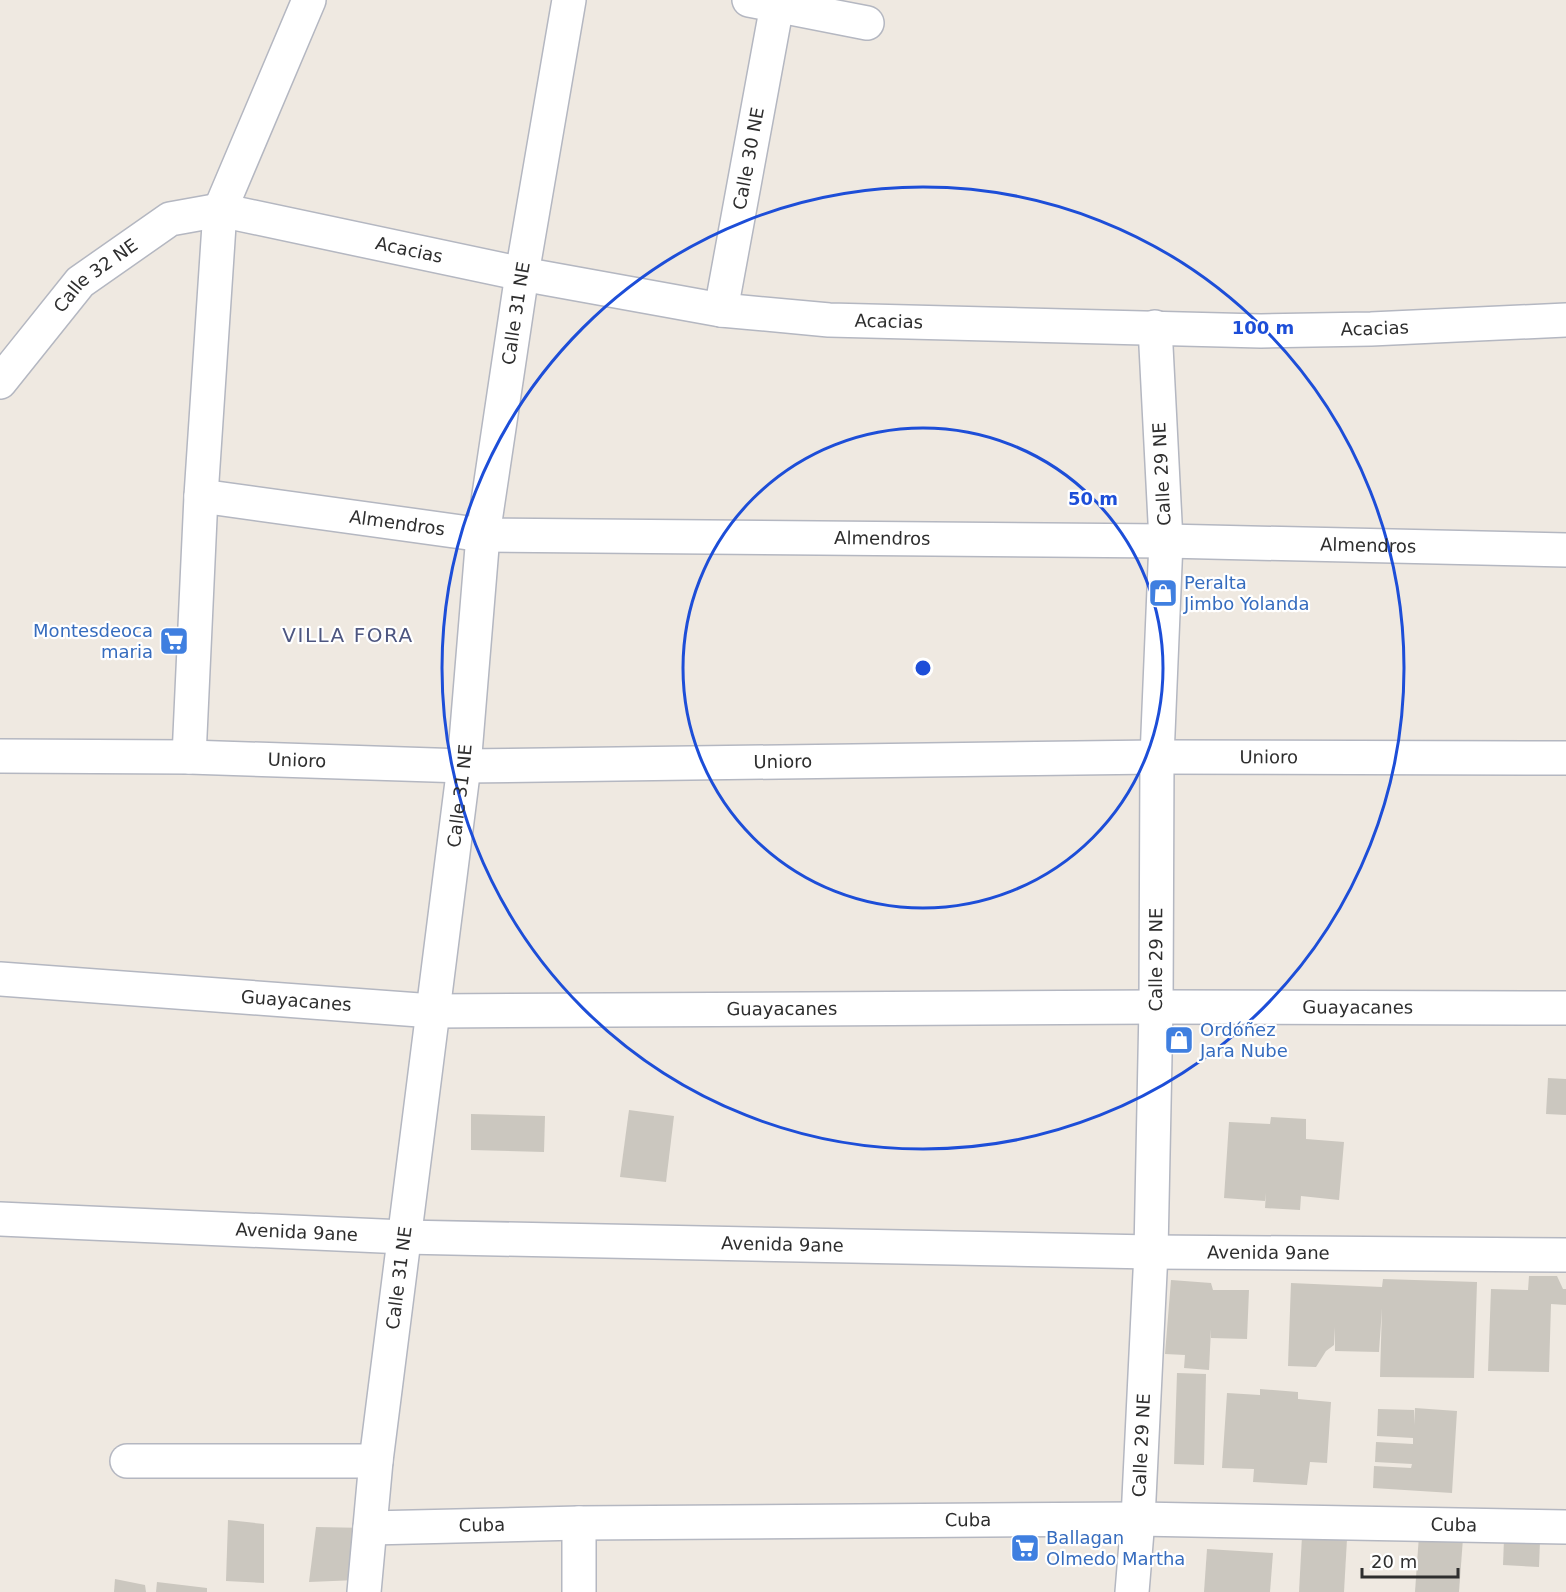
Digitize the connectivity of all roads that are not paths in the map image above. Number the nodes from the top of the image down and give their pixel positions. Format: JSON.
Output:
{"nodes":[{"id":1,"x":309,"y":0,"type":"edge"},
{"id":2,"x":568,"y":0,"type":"edge"},
{"id":3,"x":763,"y":2,"type":"edge"},
{"id":4,"x":867,"y":23,"type":"dead end"},
{"id":5,"x":220,"y":210,"type":"junction"},
{"id":6,"x":522,"y":274,"type":"junction"},
{"id":7,"x":721,"y":310,"type":"junction"},
{"id":8,"x":1566,"y":320,"type":"edge"},
{"id":9,"x":1155,"y":327,"type":"junction"},
{"id":10,"x":0,"y":381,"type":"edge"},
{"id":11,"x":201,"y":496,"type":"junction"},
{"id":12,"x":483,"y":535,"type":"junction"},
{"id":13,"x":1166,"y":541,"type":"junction"},
{"id":14,"x":1566,"y":550,"type":"edge"},
{"id":15,"x":0,"y":756,"type":"edge"},
{"id":16,"x":189,"y":757,"type":"junction"},
{"id":17,"x":1157,"y":757,"type":"junction"},
{"id":18,"x":1566,"y":758,"type":"edge"},
{"id":19,"x":464,"y":766,"type":"junction"},
{"id":20,"x":0,"y":979,"type":"edge"},
{"id":21,"x":1156,"y":1007,"type":"junction"},
{"id":22,"x":1566,"y":1008,"type":"edge"},
{"id":23,"x":433,"y":1011,"type":"junction"},
{"id":24,"x":0,"y":1219,"type":"edge"},
{"id":25,"x":404,"y":1237,"type":"junction"},
{"id":26,"x":1151,"y":1252,"type":"junction"},
{"id":27,"x":1566,"y":1255,"type":"edge"},
{"id":28,"x":127,"y":1461,"type":"dead end"},
{"id":29,"x":376,"y":1461,"type":"junction"},
{"id":30,"x":1138,"y":1519,"type":"junction"},
{"id":31,"x":579,"y":1523,"type":"junction"},
{"id":32,"x":1566,"y":1527,"type":"edge"},
{"id":33,"x":370,"y":1528,"type":"junction"},
{"id":34,"x":364,"y":1592,"type":"edge"},
{"id":35,"x":579,"y":1592,"type":"edge"},
{"id":36,"x":1132,"y":1592,"type":"edge"}],
"edges":[{"from":1,"to":5,"type":"street"},
{"from":2,"to":6,"type":"street","name":"Calle 31 NE"},
{"from":3,"to":4,"type":"street"},
{"from":3,"to":7,"type":"street","name":"Calle 30 NE"},
{"from":5,"to":6,"type":"street","name":"Acacias"},
{"from":5,"to":10,"type":"street","name":"Calle 32 NE"},
{"from":5,"to":11,"type":"street"},
{"from":6,"to":7,"type":"street","name":"Acacias"},
{"from":6,"to":12,"type":"street","name":"Calle 31 NE"},
{"from":7,"to":9,"type":"street","name":"Acacias"},
{"from":8,"to":9,"type":"street","name":"Acacias"},
{"from":9,"to":13,"type":"street","name":"Calle 29 NE"},
{"from":11,"to":12,"type":"street","name":"Almendros"},
{"from":11,"to":16,"type":"street"},
{"from":12,"to":13,"type":"street","name":"Almendros"},
{"from":12,"to":19,"type":"street","name":"Calle 31 NE"},
{"from":13,"to":14,"type":"street","name":"Almendros"},
{"from":13,"to":17,"type":"street","name":"Calle 29 NE"},
{"from":15,"to":16,"type":"street","name":"Unioro"},
{"from":16,"to":19,"type":"street","name":"Unioro"},
{"from":17,"to":18,"type":"street","name":"Unioro"},
{"from":17,"to":19,"type":"street","name":"Unioro"},
{"from":17,"to":21,"type":"street","name":"Calle 29 NE"},
{"from":19,"to":23,"type":"street","name":"Calle 31 NE"},
{"from":20,"to":23,"type":"street","name":"Guayacanes"},
{"from":21,"to":22,"type":"street","name":"Guayacanes"},
{"from":21,"to":23,"type":"street","name":"Guayacanes"},
{"from":21,"to":26,"type":"street","name":"Calle 29 NE"},
{"from":23,"to":25,"type":"street","name":"Calle 31 NE"},
{"from":24,"to":25,"type":"street","name":"Avenida 9ane"},
{"from":25,"to":26,"type":"street","name":"Avenida 9ane"},
{"from":25,"to":29,"type":"street","name":"Calle 31 NE"},
{"from":26,"to":27,"type":"street","name":"Avenida 9ane"},
{"from":26,"to":30,"type":"street","name":"Calle 29 NE"},
{"from":28,"to":29,"type":"street"},
{"from":29,"to":33,"type":"street","name":"Calle 31 NE"},
{"from":30,"to":31,"type":"street","name":"Cuba"},
{"from":30,"to":32,"type":"street","name":"Cuba"},
{"from":30,"to":36,"type":"street","name":"Calle 29 NE"},
{"from":31,"to":33,"type":"street","name":"Cuba"},
{"from":31,"to":35,"type":"street"},
{"from":33,"to":34,"type":"street","name":"Calle 31 NE"}]}
